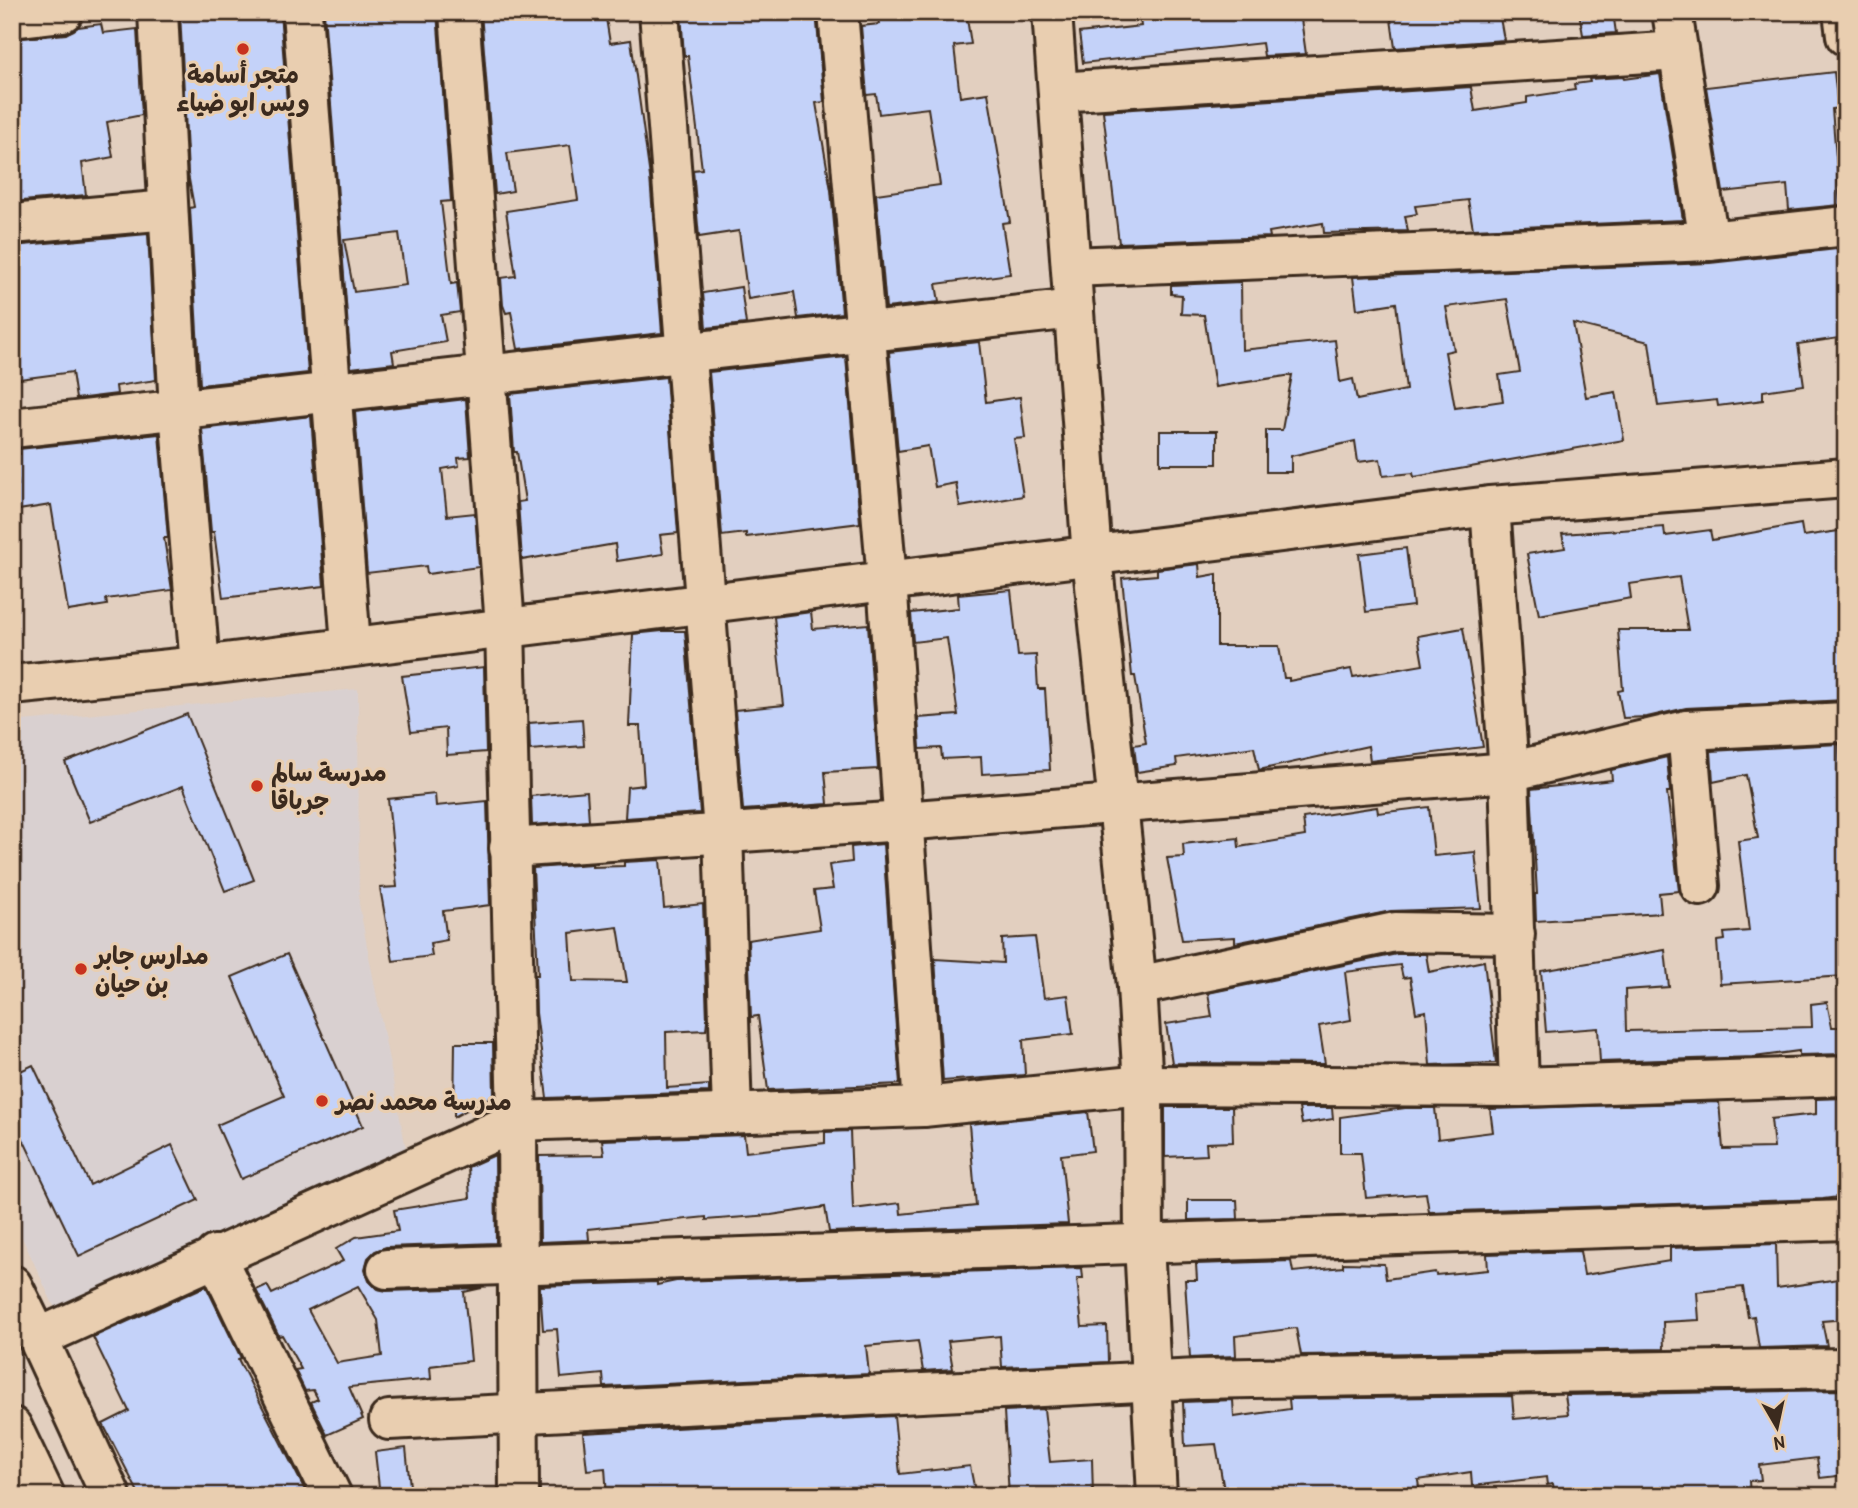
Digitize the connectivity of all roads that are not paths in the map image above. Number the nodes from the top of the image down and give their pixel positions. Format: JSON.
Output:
{"nodes":[{"id":1,"x":63,"y":12,"type":"edge"},
{"id":2,"x":158,"y":12,"type":"edge"},
{"id":3,"x":302,"y":12,"type":"edge"},
{"id":4,"x":459,"y":12,"type":"edge"},
{"id":5,"x":659,"y":12,"type":"edge"},
{"id":6,"x":838,"y":12,"type":"edge"},
{"id":7,"x":1052,"y":12,"type":"edge"},
{"id":8,"x":1672,"y":12,"type":"edge"},
{"id":9,"x":1843,"y":12,"type":"edge"},
{"id":10,"x":12,"y":18,"type":"edge"},
{"id":11,"x":1846,"y":36,"type":"edge"},
{"id":12,"x":1678,"y":51,"type":"junction"},
{"id":13,"x":1058,"y":92,"type":"junction"},
{"id":14,"x":168,"y":210,"type":"junction"},
{"id":15,"x":12,"y":224,"type":"edge"},
{"id":16,"x":1846,"y":226,"type":"edge"},
{"id":17,"x":1709,"y":241,"type":"junction"},
{"id":18,"x":1071,"y":267,"type":"junction"},
{"id":19,"x":1074,"y":309,"type":"junction"},
{"id":20,"x":866,"y":332,"type":"junction"},
{"id":21,"x":684,"y":353,"type":"junction"},
{"id":22,"x":486,"y":375,"type":"junction"},
{"id":23,"x":332,"y":392,"type":"junction"},
{"id":24,"x":178,"y":410,"type":"junction"},
{"id":25,"x":12,"y":428,"type":"edge"},
{"id":26,"x":1846,"y":478,"type":"edge"},
{"id":27,"x":1490,"y":506,"type":"junction"},
{"id":28,"x":1092,"y":557,"type":"junction"},
{"id":29,"x":887,"y":580,"type":"junction"},
{"id":30,"x":703,"y":601,"type":"junction"},
{"id":31,"x":505,"y":626,"type":"junction"},
{"id":32,"x":351,"y":645,"type":"junction"},
{"id":33,"x":200,"y":666,"type":"junction"},
{"id":34,"x":12,"y":685,"type":"edge"},
{"id":35,"x":1846,"y":722,"type":"edge"},
{"id":36,"x":1687,"y":730,"type":"junction"},
{"id":37,"x":1508,"y":772,"type":"junction"},
{"id":38,"x":1119,"y":803,"type":"junction"},
{"id":39,"x":903,"y":821,"type":"junction"},
{"id":40,"x":723,"y":831,"type":"junction"},
{"id":41,"x":509,"y":848,"type":"junction"},
{"id":42,"x":1700,"y":886,"type":"dead end"},
{"id":43,"x":1515,"y":934,"type":"junction"},
{"id":44,"x":1137,"y":986,"type":"junction"},
{"id":45,"x":1846,"y":1076,"type":"edge"},
{"id":46,"x":1143,"y":1085,"type":"junction"},
{"id":47,"x":1519,"y":1087,"type":"junction"},
{"id":48,"x":923,"y":1107,"type":"junction"},
{"id":49,"x":732,"y":1114,"type":"junction"},
{"id":50,"x":517,"y":1121,"type":"junction"},
{"id":51,"x":1846,"y":1220,"type":"edge"},
{"id":52,"x":1144,"y":1243,"type":"junction"},
{"id":53,"x":215,"y":1255,"type":"junction"},
{"id":54,"x":516,"y":1265,"type":"junction"},
{"id":55,"x":387,"y":1269,"type":"dead end"},
{"id":56,"x":12,"y":1285,"type":"edge"},
{"id":57,"x":37,"y":1338,"type":"junction"},
{"id":58,"x":1846,"y":1368,"type":"edge"},
{"id":59,"x":1150,"y":1382,"type":"junction"},
{"id":60,"x":518,"y":1415,"type":"junction"},
{"id":61,"x":389,"y":1420,"type":"dead end"},
{"id":62,"x":12,"y":1427,"type":"edge"},
{"id":63,"x":45,"y":1496,"type":"edge"},
{"id":64,"x":111,"y":1496,"type":"edge"},
{"id":65,"x":332,"y":1496,"type":"edge"},
{"id":66,"x":519,"y":1496,"type":"edge"},
{"id":67,"x":1157,"y":1496,"type":"edge"}],
"edges":[{"from":1,"to":10,"type":"main road"},
{"from":2,"to":14,"type":"main road"},
{"from":3,"to":23,"type":"main road"},
{"from":4,"to":22,"type":"main road"},
{"from":5,"to":21,"type":"main road"},
{"from":6,"to":20,"type":"main road"},
{"from":7,"to":13,"type":"main road"},
{"from":8,"to":12,"type":"main road"},
{"from":9,"to":11,"type":"main road"},
{"from":12,"to":13,"type":"main road"},
{"from":12,"to":17,"type":"main road"},
{"from":13,"to":18,"type":"main road"},
{"from":14,"to":15,"type":"main road"},
{"from":14,"to":24,"type":"main road"},
{"from":16,"to":17,"type":"main road"},
{"from":17,"to":18,"type":"main road"},
{"from":18,"to":19,"type":"main road"},
{"from":19,"to":20,"type":"main road"},
{"from":19,"to":28,"type":"main road"},
{"from":20,"to":21,"type":"main road"},
{"from":20,"to":29,"type":"main road"},
{"from":21,"to":22,"type":"main road"},
{"from":21,"to":30,"type":"main road"},
{"from":22,"to":23,"type":"main road"},
{"from":22,"to":31,"type":"main road"},
{"from":23,"to":24,"type":"main road"},
{"from":23,"to":32,"type":"main road"},
{"from":24,"to":25,"type":"main road"},
{"from":24,"to":33,"type":"main road"},
{"from":26,"to":27,"type":"main road"},
{"from":27,"to":28,"type":"main road"},
{"from":27,"to":37,"type":"main road"},
{"from":28,"to":29,"type":"main road"},
{"from":28,"to":38,"type":"main road"},
{"from":29,"to":30,"type":"main road"},
{"from":29,"to":39,"type":"main road"},
{"from":30,"to":31,"type":"main road"},
{"from":30,"to":40,"type":"main road"},
{"from":31,"to":32,"type":"main road"},
{"from":31,"to":41,"type":"main road"},
{"from":32,"to":33,"type":"main road"},
{"from":33,"to":34,"type":"main road"},
{"from":35,"to":36,"type":"main road"},
{"from":36,"to":37,"type":"main road"},
{"from":36,"to":42,"type":"main road"},
{"from":37,"to":38,"type":"main road"},
{"from":37,"to":43,"type":"main road"},
{"from":38,"to":39,"type":"main road"},
{"from":38,"to":44,"type":"main road"},
{"from":39,"to":40,"type":"main road"},
{"from":39,"to":48,"type":"main road"},
{"from":40,"to":41,"type":"main road"},
{"from":40,"to":49,"type":"main road"},
{"from":41,"to":50,"type":"main road"},
{"from":43,"to":44,"type":"main road"},
{"from":43,"to":47,"type":"main road"},
{"from":44,"to":46,"type":"main road"},
{"from":45,"to":47,"type":"main road"},
{"from":46,"to":47,"type":"main road"},
{"from":46,"to":48,"type":"main road"},
{"from":46,"to":52,"type":"main road"},
{"from":48,"to":49,"type":"main road"},
{"from":49,"to":50,"type":"main road"},
{"from":50,"to":53,"type":"main road"},
{"from":50,"to":54,"type":"main road"},
{"from":51,"to":52,"type":"main road"},
{"from":52,"to":54,"type":"main road"},
{"from":52,"to":59,"type":"main road"},
{"from":53,"to":57,"type":"main road"},
{"from":53,"to":65,"type":"main road"},
{"from":54,"to":55,"type":"main road"},
{"from":54,"to":60,"type":"main road"},
{"from":56,"to":57,"type":"main road"},
{"from":57,"to":64,"type":"main road"},
{"from":58,"to":59,"type":"main road"},
{"from":59,"to":60,"type":"main road"},
{"from":59,"to":67,"type":"main road"},
{"from":60,"to":61,"type":"main road"},
{"from":60,"to":66,"type":"main road"},
{"from":62,"to":63,"type":"main road"}]}
